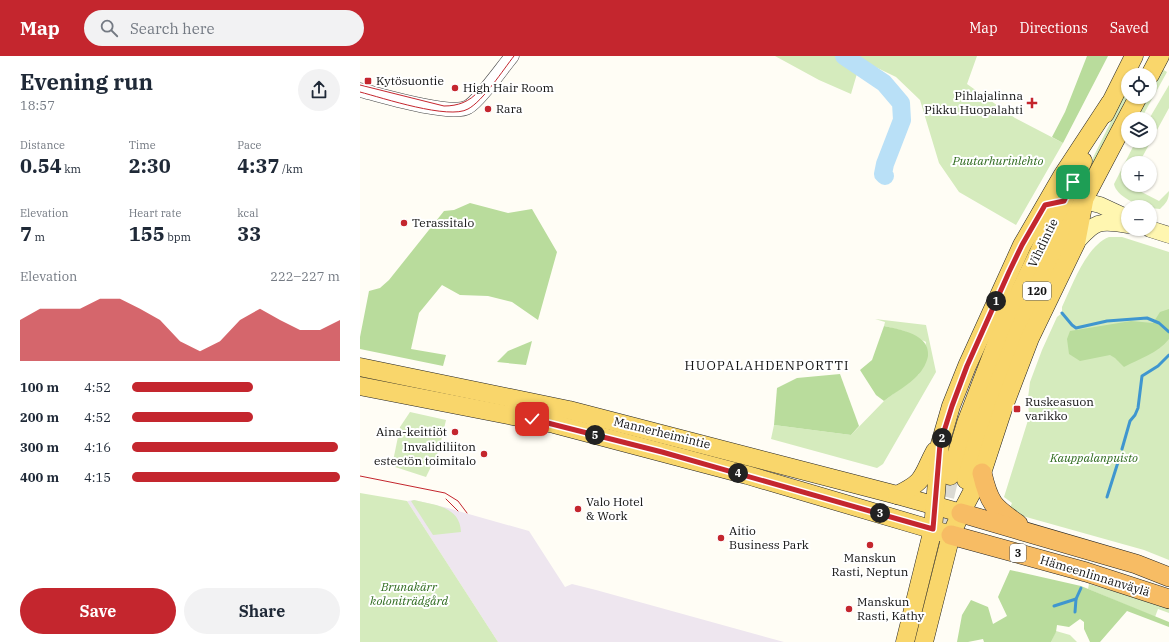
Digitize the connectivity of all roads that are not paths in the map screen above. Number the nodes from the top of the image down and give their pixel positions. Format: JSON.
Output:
{"nodes":[{"id":1,"x":512,"y":56,"type":"edge"},
{"id":2,"x":1134,"y":56,"type":"edge"},
{"id":3,"x":1160,"y":56,"type":"edge"},
{"id":4,"x":1154,"y":68,"type":"edge"},
{"id":5,"x":360,"y":90,"type":"edge"},
{"id":6,"x":1110,"y":103,"type":"junction"},
{"id":7,"x":1134,"y":104,"type":"edge"},
{"id":8,"x":1064,"y":201,"type":"junction"},
{"id":9,"x":1084,"y":201,"type":"junction"},
{"id":10,"x":1045,"y":205,"type":"junction"},
{"id":11,"x":1121,"y":215,"type":"edge"},
{"id":12,"x":1121,"y":224,"type":"edge"},
{"id":13,"x":1157,"y":231,"type":"edge"},
{"id":14,"x":1169,"y":235,"type":"edge"},
{"id":15,"x":1076,"y":243,"type":"junction"},
{"id":16,"x":360,"y":367,"type":"edge"},
{"id":17,"x":360,"y":386,"type":"edge"},
{"id":18,"x":940,"y":444,"type":"junction"},
{"id":19,"x":966,"y":476,"type":"junction"},
{"id":20,"x":897,"y":494,"type":"junction"},
{"id":21,"x":936,"y":506,"type":"junction"},
{"id":22,"x":960,"y":513,"type":"junction"},
{"id":23,"x":942,"y":532,"type":"junction"},
{"id":24,"x":1033,"y":533,"type":"junction"},
{"id":25,"x":1169,"y":577,"type":"edge"},
{"id":26,"x":1169,"y":599,"type":"edge"},
{"id":27,"x":906,"y":642,"type":"edge"},
{"id":28,"x":924,"y":642,"type":"edge"}],
"edges":[{"from":1,"to":5,"type":"street"},
{"from":2,"to":6,"type":"main road","name":"Vihdintie","number":"120"},
{"from":3,"to":4,"type":"main road"},
{"from":6,"to":8,"type":"main road","name":"Vihdintie","number":"120"},
{"from":6,"to":10,"type":"main road","name":"Vihdintie"},
{"from":7,"to":9,"type":"main road","name":"Vihdintie","number":"120"},
{"from":8,"to":9,"type":"main road"},
{"from":8,"to":10,"type":"main road"},
{"from":8,"to":19,"type":"main road","name":"Vihdintie","number":"120"},
{"from":9,"to":11,"type":"main road"},
{"from":9,"to":15,"type":"main road","name":"Vihdintie"},
{"from":9,"to":19,"type":"main road","name":"Vihdintie","number":"120"},
{"from":10,"to":18,"type":"main road","name":"Vihdintie"},
{"from":12,"to":15,"type":"main road"},
{"from":13,"to":14,"type":"main road"},
{"from":15,"to":19,"type":"main road","name":"Vihdintie"},
{"from":16,"to":20,"type":"main road","name":"Mannerheimintie"},
{"from":17,"to":23,"type":"main road","name":"Mannerheimintie"},
{"from":18,"to":20,"type":"main road"},
{"from":18,"to":21,"type":"main road","name":"Vihdintie"},
{"from":19,"to":22,"type":"main road","name":"Vihdintie"},
{"from":19,"to":24,"type":"highway"},
{"from":20,"to":21,"type":"main road","name":"Mannerheimintie"},
{"from":21,"to":22,"type":"main road","name":"Mannerheimintie"},
{"from":21,"to":23,"type":"main road","name":"Vihdintie"},
{"from":22,"to":23,"type":"main road","name":"Vihdintie"},
{"from":22,"to":24,"type":"highway","name":"Hämeenlinnanväylä","number":"3"},
{"from":23,"to":26,"type":"highway","name":"Hämeenlinnanväylä","number":"3"},
{"from":23,"to":27,"type":"main road"},
{"from":23,"to":28,"type":"main road"},
{"from":24,"to":25,"type":"highway","name":"Hämeenlinnanväylä","number":"3"}]}
